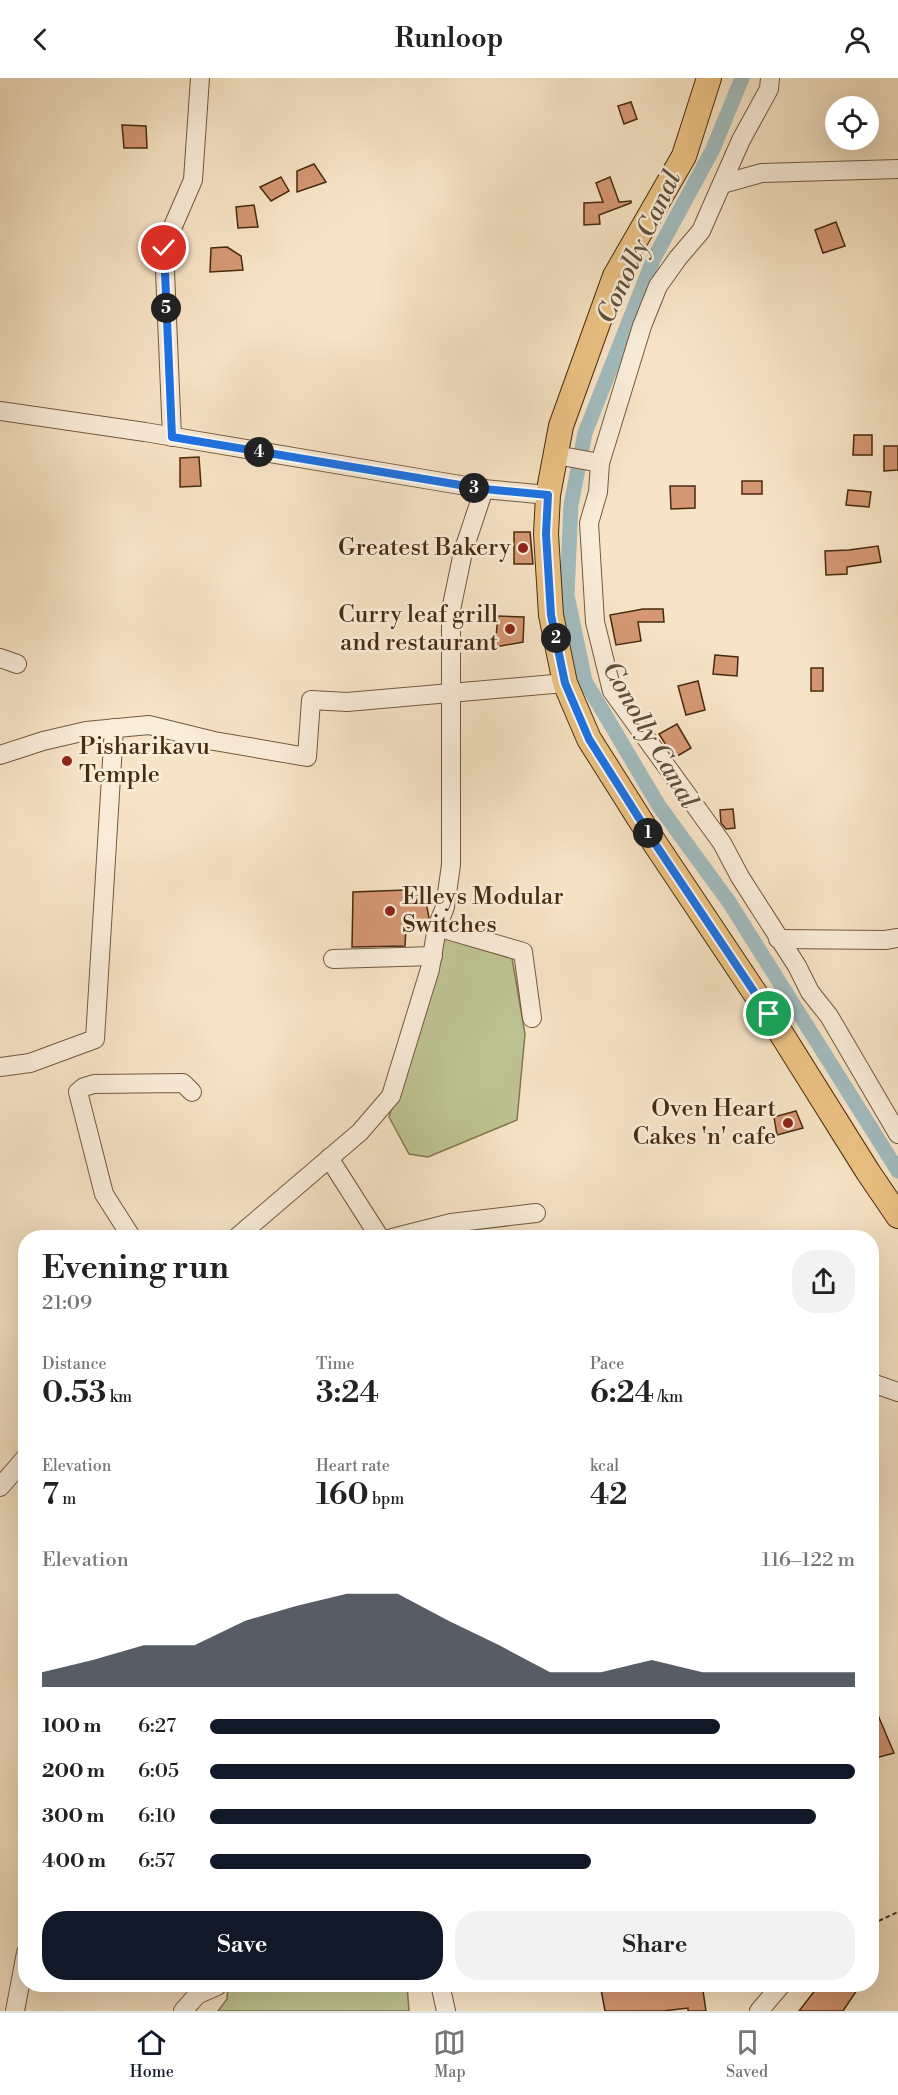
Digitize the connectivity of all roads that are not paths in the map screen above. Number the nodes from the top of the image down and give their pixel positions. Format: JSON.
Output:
{"nodes":[{"id":1,"x":200,"y":78,"type":"edge"},
{"id":2,"x":709,"y":78,"type":"edge"},
{"id":3,"x":770,"y":78,"type":"edge"},
{"id":4,"x":898,"y":169,"type":"edge"},
{"id":5,"x":722,"y":184,"type":"junction"},
{"id":6,"x":0,"y":411,"type":"edge"},
{"id":7,"x":172,"y":437,"type":"junction"},
{"id":8,"x":556,"y":455,"type":"junction"},
{"id":9,"x":600,"y":463,"type":"junction"},
{"id":10,"x":484,"y":489,"type":"junction"},
{"id":11,"x":548,"y":495,"type":"junction"},
{"id":12,"x":565,"y":683,"type":"junction"},
{"id":13,"x":452,"y":693,"type":"junction"},
{"id":14,"x":114,"y":729,"type":"junction"},
{"id":15,"x":0,"y":755,"type":"edge"},
{"id":16,"x":437,"y":927,"type":"junction"},
{"id":17,"x":898,"y":938,"type":"edge"},
{"id":18,"x":778,"y":939,"type":"junction"},
{"id":19,"x":433,"y":956,"type":"junction"},
{"id":20,"x":333,"y":959,"type":"dead end"},
{"id":21,"x":532,"y":1018,"type":"dead end"},
{"id":22,"x":0,"y":1066,"type":"edge"},
{"id":23,"x":192,"y":1092,"type":"dead end"},
{"id":24,"x":897,"y":1129,"type":"edge"},
{"id":25,"x":329,"y":1158,"type":"junction"},
{"id":26,"x":537,"y":1213,"type":"dead end"},
{"id":27,"x":898,"y":1216,"type":"edge"},
{"id":28,"x":127,"y":1230,"type":"edge"},
{"id":29,"x":245,"y":1230,"type":"edge"},
{"id":30,"x":375,"y":1230,"type":"edge"},
{"id":31,"x":438,"y":1230,"type":"edge"},
{"id":32,"x":879,"y":1385,"type":"edge"},
{"id":33,"x":898,"y":1392,"type":"edge"},
{"id":34,"x":18,"y":1466,"type":"edge"},
{"id":35,"x":0,"y":1487,"type":"edge"},
{"id":36,"x":19,"y":1992,"type":"edge"},
{"id":37,"x":204,"y":1992,"type":"edge"},
{"id":38,"x":442,"y":1992,"type":"edge"},
{"id":39,"x":775,"y":1992,"type":"edge"},
{"id":40,"x":15,"y":2011,"type":"edge"},
{"id":41,"x":183,"y":2011,"type":"edge"},
{"id":42,"x":446,"y":2011,"type":"edge"},
{"id":43,"x":759,"y":2011,"type":"edge"}],
"edges":[{"from":1,"to":7,"type":"street"},
{"from":2,"to":8,"type":"main road"},
{"from":3,"to":5,"type":"street"},
{"from":4,"to":5,"type":"street"},
{"from":5,"to":9,"type":"street"},
{"from":6,"to":7,"type":"street"},
{"from":7,"to":10,"type":"street"},
{"from":8,"to":9,"type":"street"},
{"from":8,"to":11,"type":"main road"},
{"from":9,"to":18,"type":"street"},
{"from":10,"to":11,"type":"street"},
{"from":10,"to":13,"type":"street"},
{"from":11,"to":12,"type":"main road"},
{"from":12,"to":13,"type":"street"},
{"from":12,"to":27,"type":"main road"},
{"from":13,"to":14,"type":"street"},
{"from":13,"to":16,"type":"street"},
{"from":14,"to":15,"type":"street"},
{"from":14,"to":22,"type":"street"},
{"from":16,"to":19,"type":"street"},
{"from":16,"to":21,"type":"street"},
{"from":17,"to":18,"type":"street"},
{"from":18,"to":24,"type":"street"},
{"from":19,"to":20,"type":"street"},
{"from":19,"to":25,"type":"street"},
{"from":23,"to":28,"type":"street"},
{"from":25,"to":29,"type":"street"},
{"from":25,"to":30,"type":"street"},
{"from":26,"to":31,"type":"street"},
{"from":32,"to":33,"type":"street"},
{"from":34,"to":35,"type":"street"},
{"from":36,"to":40,"type":"street"},
{"from":37,"to":41,"type":"street"},
{"from":38,"to":42,"type":"street"},
{"from":39,"to":43,"type":"street"}]}
